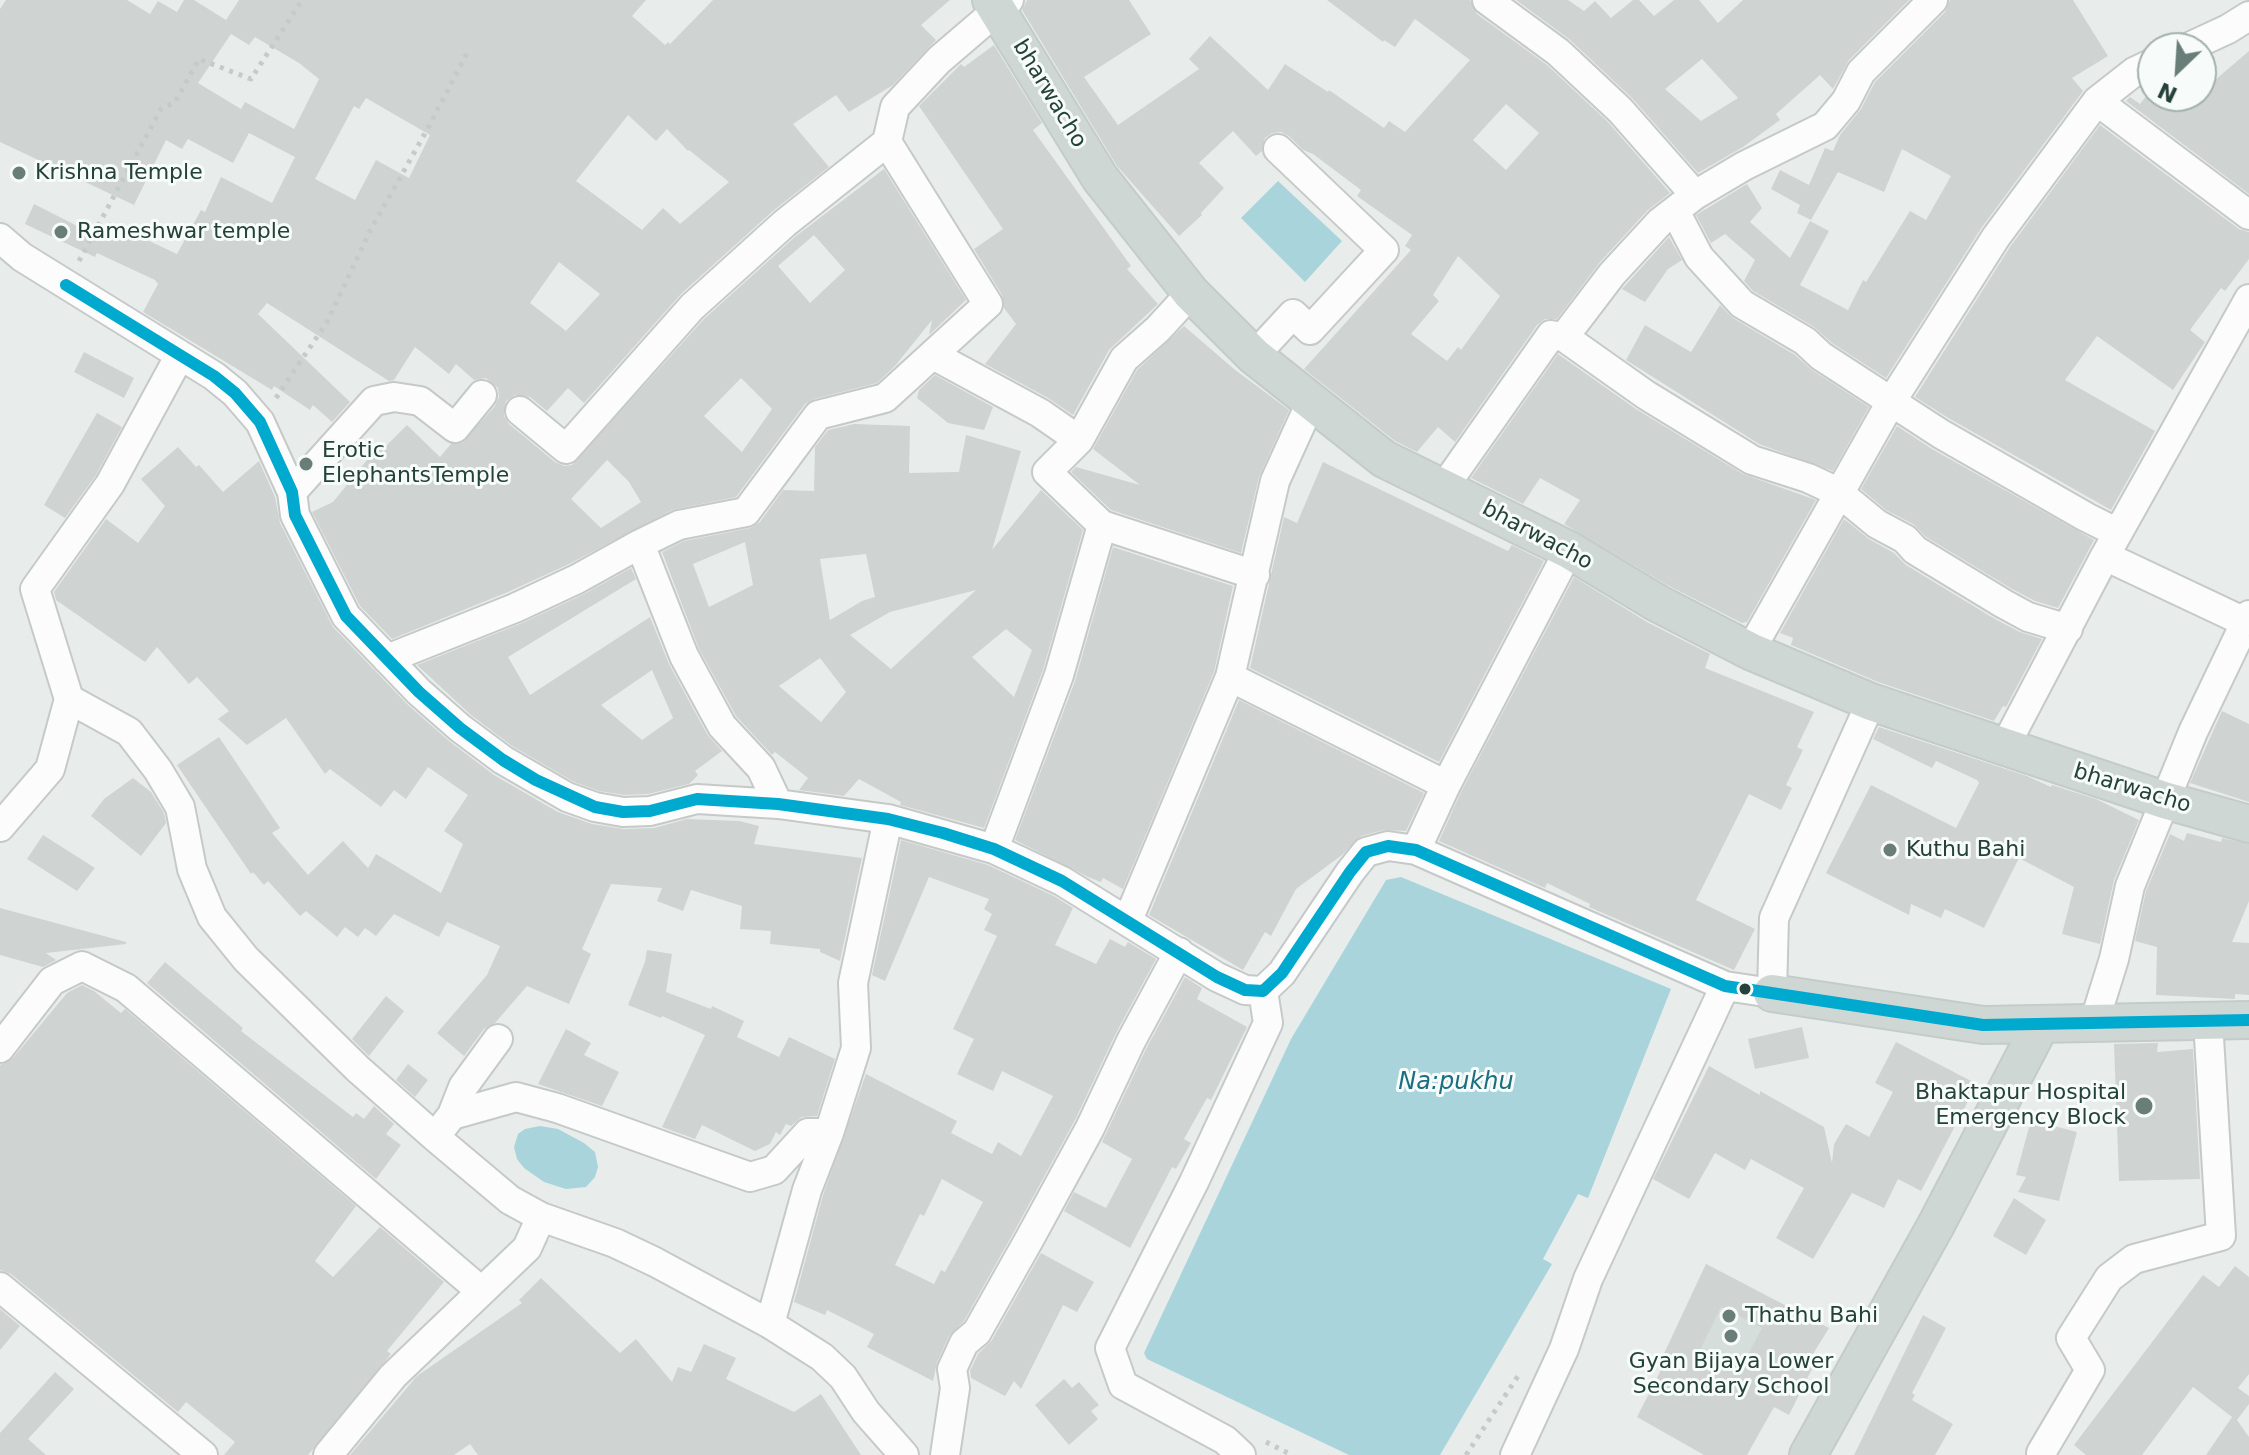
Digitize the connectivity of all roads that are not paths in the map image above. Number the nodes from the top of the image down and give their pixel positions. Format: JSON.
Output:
{"nodes":[{"id":1,"x":1487,"y":0,"type":"edge"},
{"id":2,"x":1933,"y":0,"type":"edge"},
{"id":3,"x":999,"y":3,"type":"edge"},
{"id":4,"x":2249,"y":16,"type":"edge"},
{"id":5,"x":2217,"y":34,"type":"edge"},
{"id":6,"x":2137,"y":71,"type":"edge"},
{"id":7,"x":2097,"y":101,"type":"junction"},
{"id":8,"x":887,"y":142,"type":"junction"},
{"id":9,"x":1278,"y":149,"type":"dead end"},
{"id":10,"x":1685,"y":203,"type":"junction"},
{"id":11,"x":2249,"y":215,"type":"edge"},
{"id":12,"x":0,"y":238,"type":"edge"},
{"id":13,"x":1191,"y":293,"type":"junction"},
{"id":14,"x":2249,"y":299,"type":"edge"},
{"id":15,"x":1564,"y":337,"type":"junction"},
{"id":16,"x":180,"y":355,"type":"junction"},
{"id":17,"x":933,"y":355,"type":"junction"},
{"id":18,"x":1254,"y":356,"type":"junction"},
{"id":19,"x":482,"y":395,"type":"dead end"},
{"id":20,"x":1311,"y":402,"type":"junction"},
{"id":21,"x":1891,"y":402,"type":"junction"},
{"id":22,"x":520,"y":411,"type":"dead end"},
{"id":23,"x":1079,"y":440,"type":"junction"},
{"id":24,"x":1444,"y":487,"type":"junction"},
{"id":25,"x":292,"y":492,"type":"junction"},
{"id":26,"x":1838,"y":492,"type":"junction"},
{"id":27,"x":1102,"y":525,"type":"junction"},
{"id":28,"x":640,"y":544,"type":"junction"},
{"id":29,"x":2112,"y":545,"type":"junction"},
{"id":30,"x":1569,"y":550,"type":"junction"},
{"id":31,"x":1255,"y":575,"type":"junction"},
{"id":32,"x":2247,"y":619,"type":"edge"},
{"id":33,"x":2068,"y":629,"type":"junction"},
{"id":34,"x":1750,"y":651,"type":"junction"},
{"id":35,"x":387,"y":659,"type":"junction"},
{"id":36,"x":1230,"y":677,"type":"junction"},
{"id":37,"x":69,"y":699,"type":"junction"},
{"id":38,"x":1871,"y":702,"type":"junction"},
{"id":39,"x":2004,"y":748,"type":"junction"},
{"id":40,"x":1446,"y":785,"type":"junction"},
{"id":41,"x":2164,"y":800,"type":"junction"},
{"id":42,"x":778,"y":804,"type":"junction"},
{"id":43,"x":888,"y":819,"type":"junction"},
{"id":44,"x":2249,"y":824,"type":"edge"},
{"id":45,"x":0,"y":827,"type":"edge"},
{"id":46,"x":994,"y":849,"type":"junction"},
{"id":47,"x":1416,"y":850,"type":"junction"},
{"id":48,"x":1128,"y":920,"type":"junction"},
{"id":49,"x":1179,"y":952,"type":"junction"},
{"id":50,"x":1725,"y":986,"type":"junction"},
{"id":51,"x":1263,"y":991,"type":"junction"},
{"id":52,"x":1772,"y":993,"type":"junction"},
{"id":53,"x":2249,"y":1020,"type":"edge"},
{"id":54,"x":2208,"y":1021,"type":"junction"},
{"id":55,"x":2094,"y":1023,"type":"junction"},
{"id":56,"x":2041,"y":1024,"type":"junction"},
{"id":57,"x":498,"y":1039,"type":"dead end"},
{"id":58,"x":0,"y":1048,"type":"edge"},
{"id":59,"x":444,"y":1126,"type":"junction"},
{"id":60,"x":829,"y":1133,"type":"junction"},
{"id":61,"x":541,"y":1217,"type":"junction"},
{"id":62,"x":0,"y":1287,"type":"edge"},
{"id":63,"x":481,"y":1291,"type":"junction"},
{"id":64,"x":770,"y":1324,"type":"junction"},
{"id":65,"x":2041,"y":1453,"type":"edge"},
{"id":66,"x":203,"y":1455,"type":"edge"},
{"id":67,"x":328,"y":1455,"type":"edge"},
{"id":68,"x":904,"y":1455,"type":"edge"},
{"id":69,"x":945,"y":1455,"type":"edge"},
{"id":70,"x":1241,"y":1455,"type":"edge"},
{"id":71,"x":1515,"y":1455,"type":"edge"},
{"id":72,"x":1808,"y":1455,"type":"edge"}],
"edges":[{"from":1,"to":10,"type":"street"},
{"from":2,"to":10,"type":"street"},
{"from":3,"to":8,"type":"street"},
{"from":3,"to":13,"type":"main road","name":"bharwacho"},
{"from":4,"to":5,"type":"street"},
{"from":6,"to":7,"type":"street"},
{"from":7,"to":11,"type":"street"},
{"from":7,"to":21,"type":"street"},
{"from":8,"to":17,"type":"street"},
{"from":8,"to":22,"type":"street"},
{"from":9,"to":18,"type":"street"},
{"from":10,"to":15,"type":"street"},
{"from":10,"to":21,"type":"street"},
{"from":12,"to":16,"type":"street"},
{"from":13,"to":18,"type":"main road","name":"bharwacho"},
{"from":13,"to":23,"type":"street"},
{"from":14,"to":29,"type":"street"},
{"from":15,"to":24,"type":"street"},
{"from":15,"to":26,"type":"street"},
{"from":16,"to":25,"type":"street"},
{"from":16,"to":37,"type":"street"},
{"from":17,"to":23,"type":"street"},
{"from":17,"to":28,"type":"street"},
{"from":18,"to":20,"type":"main road","name":"bharwacho"},
{"from":19,"to":25,"type":"street"},
{"from":20,"to":24,"type":"main road","name":"bharwacho"},
{"from":20,"to":31,"type":"street"},
{"from":21,"to":26,"type":"street"},
{"from":21,"to":29,"type":"street"},
{"from":23,"to":27,"type":"street"},
{"from":24,"to":30,"type":"main road","name":"bharwacho"},
{"from":25,"to":35,"type":"street"},
{"from":26,"to":33,"type":"street"},
{"from":26,"to":34,"type":"street"},
{"from":27,"to":31,"type":"street"},
{"from":27,"to":46,"type":"street"},
{"from":28,"to":35,"type":"street"},
{"from":28,"to":42,"type":"street"},
{"from":29,"to":32,"type":"street"},
{"from":29,"to":33,"type":"street"},
{"from":30,"to":34,"type":"main road","name":"bharwacho"},
{"from":30,"to":40,"type":"street"},
{"from":31,"to":36,"type":"street"},
{"from":32,"to":41,"type":"street"},
{"from":33,"to":39,"type":"street"},
{"from":34,"to":38,"type":"main road","name":"bharwacho"},
{"from":35,"to":42,"type":"street"},
{"from":36,"to":40,"type":"street"},
{"from":36,"to":48,"type":"street"},
{"from":37,"to":45,"type":"street"},
{"from":37,"to":59,"type":"street"},
{"from":38,"to":39,"type":"main road","name":"bharwacho"},
{"from":38,"to":52,"type":"street"},
{"from":39,"to":41,"type":"main road","name":"bharwacho"},
{"from":40,"to":47,"type":"street"},
{"from":41,"to":44,"type":"main road","name":"bharwacho"},
{"from":41,"to":55,"type":"street"},
{"from":42,"to":43,"type":"street"},
{"from":43,"to":46,"type":"street"},
{"from":43,"to":60,"type":"street"},
{"from":46,"to":48,"type":"street"},
{"from":47,"to":50,"type":"street"},
{"from":47,"to":51,"type":"street"},
{"from":48,"to":49,"type":"street"},
{"from":49,"to":51,"type":"street"},
{"from":49,"to":69,"type":"street"},
{"from":50,"to":52,"type":"street"},
{"from":50,"to":71,"type":"street"},
{"from":51,"to":70,"type":"street"},
{"from":52,"to":56,"type":"main road"},
{"from":53,"to":54,"type":"main road"},
{"from":54,"to":55,"type":"main road"},
{"from":54,"to":65,"type":"street"},
{"from":55,"to":56,"type":"main road"},
{"from":56,"to":72,"type":"main road"},
{"from":57,"to":59,"type":"street"},
{"from":58,"to":63,"type":"street"},
{"from":59,"to":60,"type":"street"},
{"from":59,"to":61,"type":"street"},
{"from":60,"to":64,"type":"street"},
{"from":61,"to":63,"type":"street"},
{"from":61,"to":64,"type":"street"},
{"from":62,"to":66,"type":"street"},
{"from":63,"to":67,"type":"street"},
{"from":64,"to":68,"type":"street"}]}
